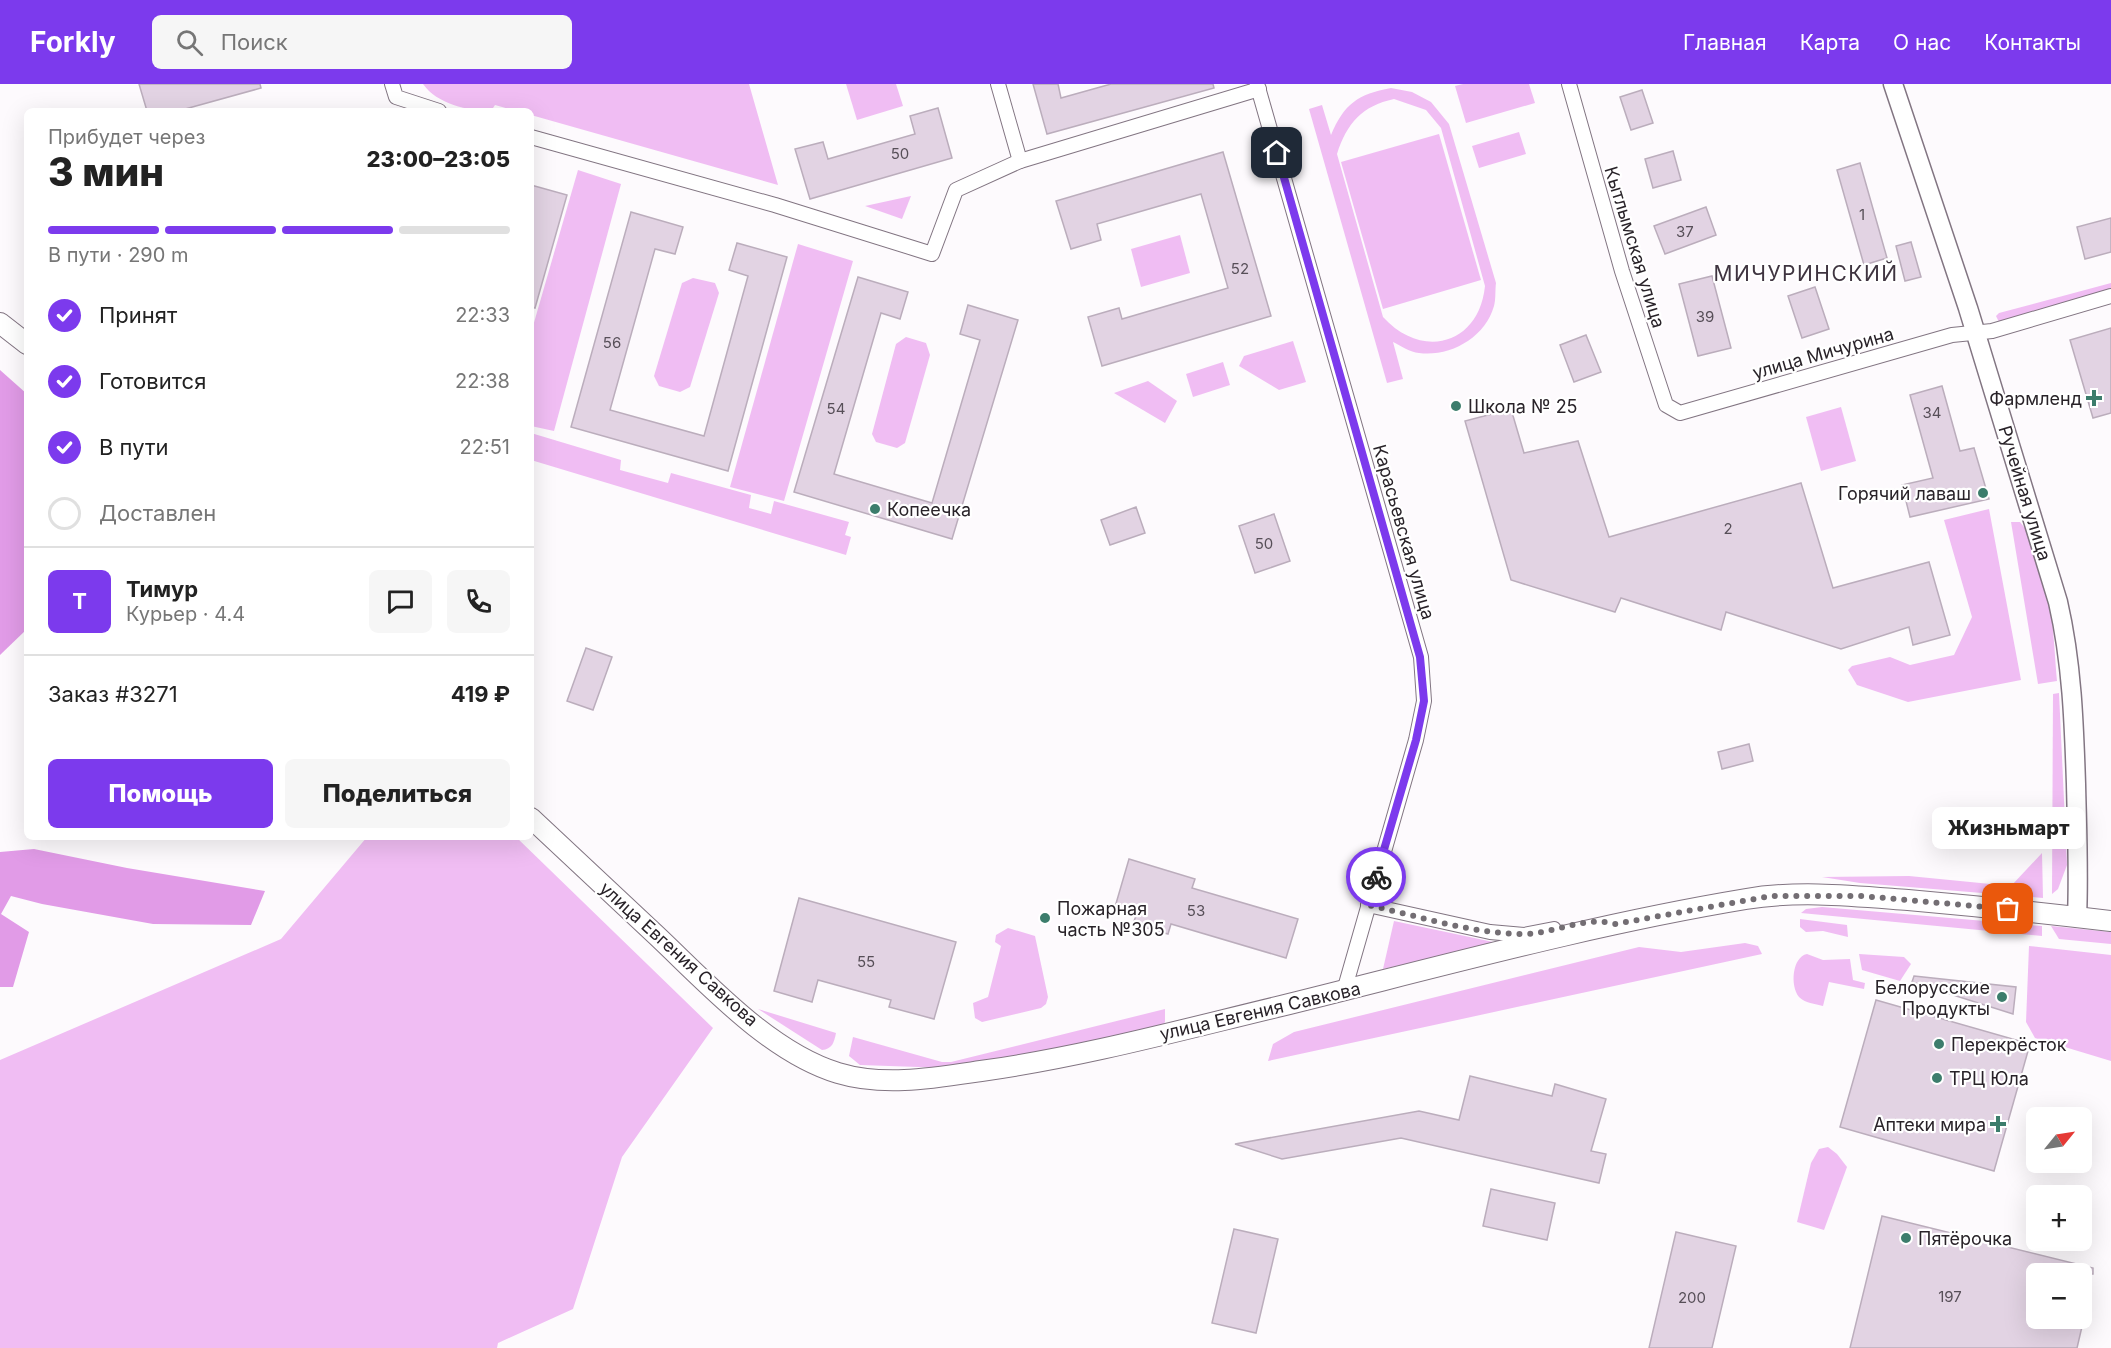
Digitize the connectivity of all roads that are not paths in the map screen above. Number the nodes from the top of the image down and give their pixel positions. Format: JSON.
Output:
{"nodes":[{"id":1,"x":393,"y":84,"type":"edge"},
{"id":2,"x":998,"y":84,"type":"edge"},
{"id":3,"x":1569,"y":84,"type":"edge"},
{"id":4,"x":1893,"y":84,"type":"edge"},
{"id":5,"x":1258,"y":86,"type":"edge"},
{"id":6,"x":430,"y":108,"type":"edge"},
{"id":7,"x":534,"y":138,"type":"edge"},
{"id":8,"x":1020,"y":161,"type":"junction"},
{"id":9,"x":2111,"y":296,"type":"edge"},
{"id":10,"x":0,"y":323,"type":"edge"},
{"id":11,"x":1976,"y":334,"type":"junction"},
{"id":12,"x":24,"y":342,"type":"edge"},
{"id":13,"x":1680,"y":413,"type":"joint"},
{"id":14,"x":534,"y":821,"type":"edge"},
{"id":15,"x":1368,"y":905,"type":"junction"},
{"id":16,"x":2077,"y":917,"type":"junction"},
{"id":17,"x":2111,"y":921,"type":"edge"},
{"id":18,"x":1615,"y":924,"type":"junction"},
{"id":19,"x":1344,"y":991,"type":"junction"}],
"edges":[{"from":1,"to":6,"type":"street"},
{"from":2,"to":8,"type":"street"},
{"from":3,"to":13,"type":"street","name":"Кытлымская улица"},
{"from":4,"to":11,"type":"street","name":"Ручейная улица"},
{"from":5,"to":8,"type":"street"},
{"from":5,"to":15,"type":"street","name":"Карасьевская улица"},
{"from":7,"to":8,"type":"street"},
{"from":9,"to":11,"type":"street","name":"улица Мичурина"},
{"from":10,"to":12,"type":"main road"},
{"from":11,"to":13,"type":"street","name":"улица Мичурина"},
{"from":11,"to":16,"type":"street","name":"Ручейная улица"},
{"from":14,"to":19,"type":"main road","name":"улица Евгения Савкова"},
{"from":15,"to":18,"type":"street"},
{"from":15,"to":19,"type":"street","name":"Карасьевская улица"},
{"from":16,"to":17,"type":"main road","name":"улица Евгения Савкова"},
{"from":16,"to":18,"type":"main road","name":"улица Евгения Савкова"},
{"from":18,"to":19,"type":"main road","name":"улица Евгения Савкова"}]}
